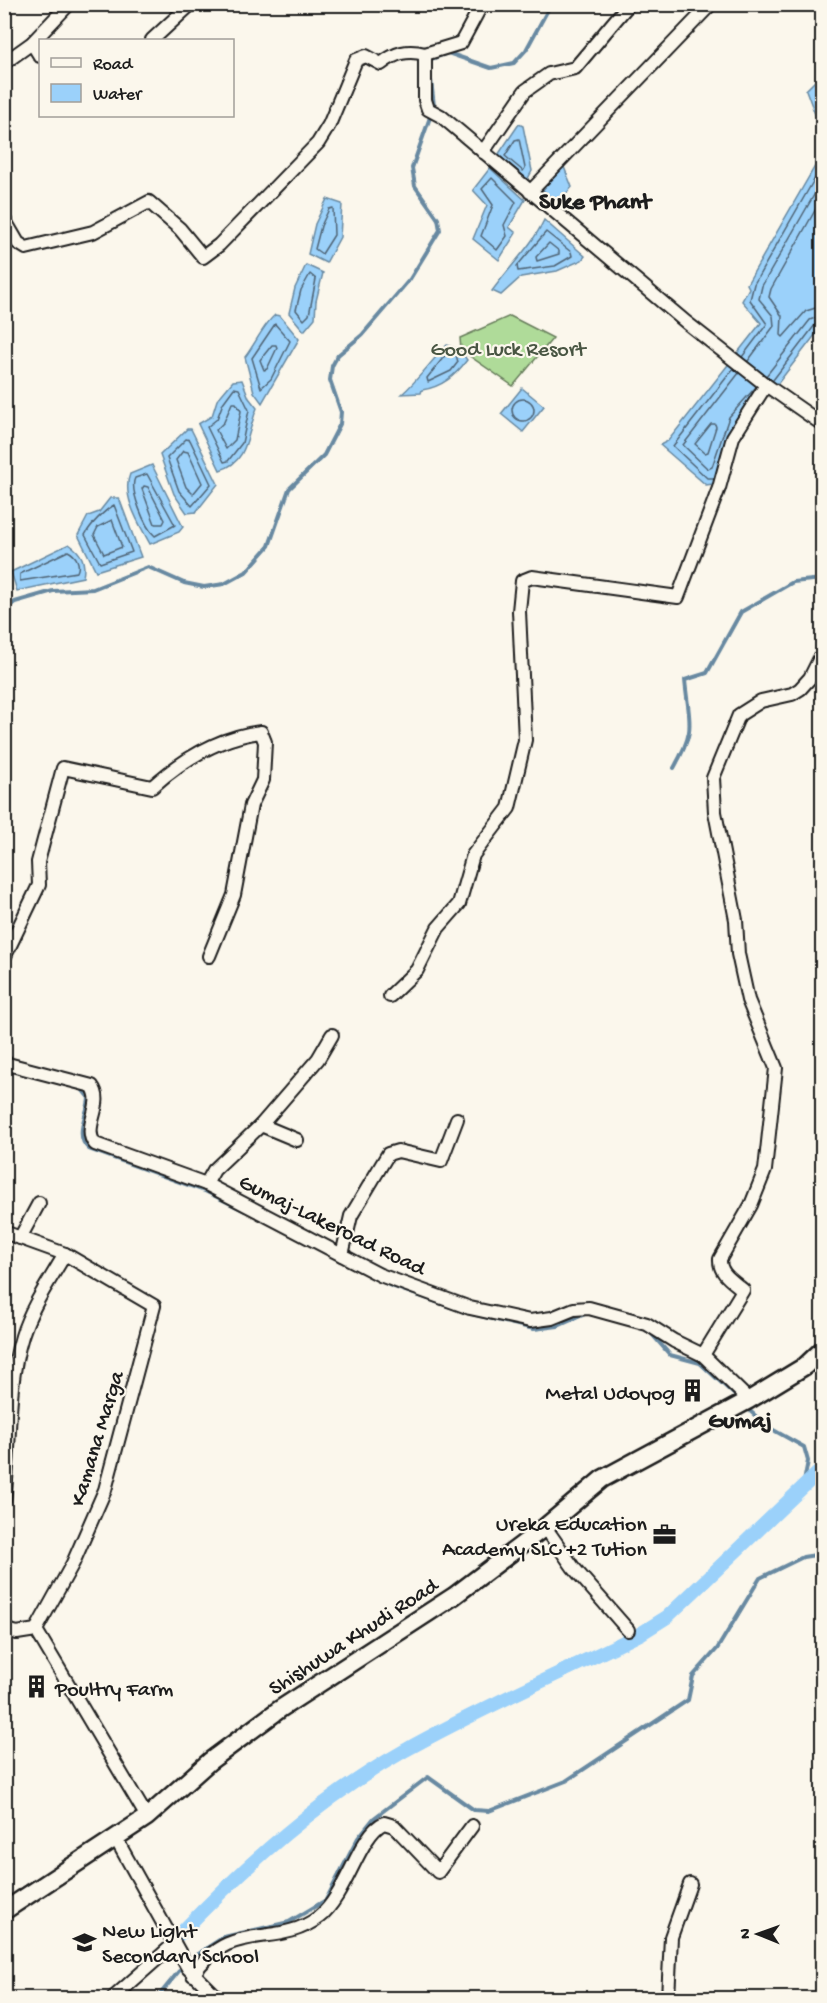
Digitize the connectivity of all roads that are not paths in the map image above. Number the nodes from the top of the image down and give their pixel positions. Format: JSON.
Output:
{"nodes":[{"id":1,"x":69,"y":4,"type":"edge"},
{"id":2,"x":191,"y":4,"type":"edge"},
{"id":3,"x":482,"y":4,"type":"edge"},
{"id":4,"x":629,"y":4,"type":"edge"},
{"id":5,"x":711,"y":4,"type":"edge"},
{"id":6,"x":153,"y":39,"type":"edge"},
{"id":7,"x":32,"y":43,"type":"junction"},
{"id":8,"x":39,"y":54,"type":"edge"},
{"id":9,"x":425,"y":54,"type":"junction"},
{"id":10,"x":4,"y":63,"type":"edge"},
{"id":11,"x":483,"y":152,"type":"junction"},
{"id":12,"x":530,"y":192,"type":"junction"},
{"id":13,"x":4,"y":219,"type":"edge"},
{"id":14,"x":766,"y":385,"type":"junction"},
{"id":15,"x":822,"y":424,"type":"edge"},
{"id":16,"x":822,"y":654,"type":"edge"},
{"id":17,"x":209,"y":956,"type":"dead end"},
{"id":18,"x":4,"y":958,"type":"edge"},
{"id":19,"x":390,"y":996,"type":"dead end"},
{"id":20,"x":332,"y":1035,"type":"dead end"},
{"id":21,"x":4,"y":1063,"type":"edge"},
{"id":22,"x":457,"y":1119,"type":"dead end"},
{"id":23,"x":261,"y":1125,"type":"junction"},
{"id":24,"x":297,"y":1140,"type":"dead end"},
{"id":25,"x":206,"y":1184,"type":"junction"},
{"id":26,"x":39,"y":1203,"type":"dead end"},
{"id":27,"x":4,"y":1232,"type":"edge"},
{"id":28,"x":20,"y":1238,"type":"junction"},
{"id":29,"x":65,"y":1254,"type":"junction"},
{"id":30,"x":342,"y":1255,"type":"junction"},
{"id":31,"x":822,"y":1350,"type":"edge"},
{"id":32,"x":703,"y":1355,"type":"junction"},
{"id":33,"x":749,"y":1400,"type":"junction"},
{"id":34,"x":4,"y":1500,"type":"edge"},
{"id":35,"x":545,"y":1527,"type":"junction"},
{"id":36,"x":4,"y":1629,"type":"edge"},
{"id":37,"x":36,"y":1630,"type":"junction"},
{"id":38,"x":628,"y":1630,"type":"dead end"},
{"id":39,"x":147,"y":1817,"type":"junction"},
{"id":40,"x":472,"y":1826,"type":"dead end"},
{"id":41,"x":115,"y":1837,"type":"junction"},
{"id":42,"x":690,"y":1884,"type":"dead end"},
{"id":43,"x":4,"y":1911,"type":"edge"},
{"id":44,"x":174,"y":1944,"type":"junction"},
{"id":45,"x":193,"y":1975,"type":"junction"},
{"id":46,"x":112,"y":1998,"type":"edge"},
{"id":47,"x":218,"y":1998,"type":"edge"},
{"id":48,"x":668,"y":1998,"type":"edge"}],
"edges":[{"from":1,"to":7,"type":"street"},
{"from":2,"to":6,"type":"street"},
{"from":3,"to":9,"type":"street"},
{"from":4,"to":11,"type":"street"},
{"from":5,"to":12,"type":"street"},
{"from":7,"to":8,"type":"street"},
{"from":7,"to":10,"type":"street"},
{"from":9,"to":11,"type":"street"},
{"from":9,"to":13,"type":"street"},
{"from":11,"to":12,"type":"street"},
{"from":12,"to":14,"type":"street"},
{"from":14,"to":15,"type":"street"},
{"from":14,"to":19,"type":"street"},
{"from":16,"to":32,"type":"street"},
{"from":17,"to":18,"type":"street"},
{"from":20,"to":23,"type":"street"},
{"from":21,"to":25,"type":"street","name":"Gumaj-Lakeroad Road"},
{"from":22,"to":30,"type":"street"},
{"from":23,"to":24,"type":"street"},
{"from":23,"to":25,"type":"street"},
{"from":25,"to":30,"type":"street","name":"Gumaj-Lakeroad Road"},
{"from":26,"to":28,"type":"street"},
{"from":27,"to":28,"type":"street","name":"Kamana Marga"},
{"from":28,"to":29,"type":"street","name":"Kamana Marga"},
{"from":29,"to":34,"type":"street"},
{"from":29,"to":37,"type":"street","name":"Kamana Marga"},
{"from":30,"to":32,"type":"street","name":"Gumaj-Lakeroad Road"},
{"from":31,"to":33,"type":"main road","name":"Shishuwa Khudi Road"},
{"from":32,"to":33,"type":"street","name":"Gumaj-Lakeroad Road"},
{"from":33,"to":35,"type":"main road","name":"Shishuwa Khudi Road"},
{"from":35,"to":38,"type":"street"},
{"from":35,"to":39,"type":"main road","name":"Shishuwa Khudi Road"},
{"from":36,"to":37,"type":"street"},
{"from":37,"to":39,"type":"street"},
{"from":39,"to":41,"type":"main road","name":"Shishuwa Khudi Road"},
{"from":40,"to":45,"type":"street"},
{"from":41,"to":43,"type":"main road","name":"Shishuwa Khudi Road"},
{"from":41,"to":44,"type":"street"},
{"from":42,"to":48,"type":"street"},
{"from":44,"to":45,"type":"street"},
{"from":44,"to":46,"type":"street"},
{"from":45,"to":47,"type":"street"}]}
